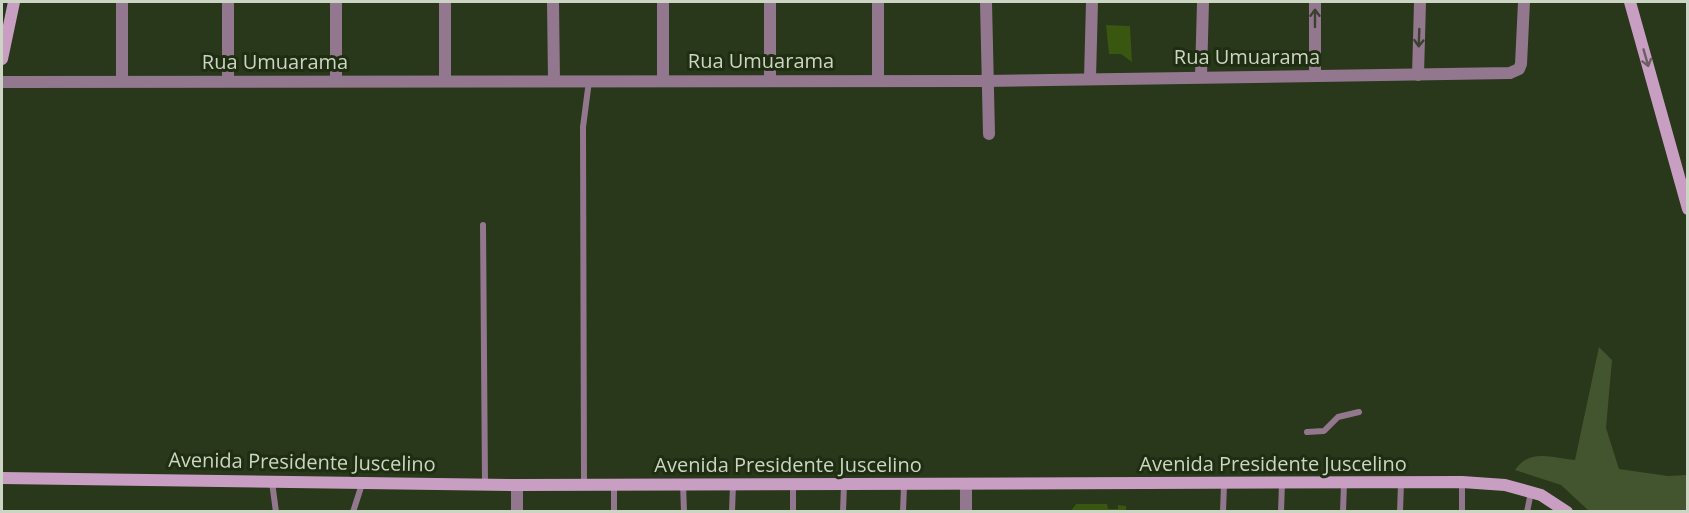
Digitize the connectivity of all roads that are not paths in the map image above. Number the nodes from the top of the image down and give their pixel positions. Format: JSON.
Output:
{"nodes":[{"id":1,"x":14,"y":2,"type":"edge"},
{"id":2,"x":122,"y":2,"type":"edge"},
{"id":3,"x":228,"y":2,"type":"edge"},
{"id":4,"x":336,"y":2,"type":"edge"},
{"id":5,"x":445,"y":2,"type":"edge"},
{"id":6,"x":553,"y":2,"type":"edge"},
{"id":7,"x":663,"y":2,"type":"edge"},
{"id":8,"x":770,"y":2,"type":"edge"},
{"id":9,"x":878,"y":2,"type":"edge"},
{"id":10,"x":986,"y":2,"type":"edge"},
{"id":11,"x":1092,"y":2,"type":"edge"},
{"id":12,"x":1203,"y":2,"type":"edge"},
{"id":13,"x":1315,"y":2,"type":"edge"},
{"id":14,"x":1420,"y":2,"type":"edge"},
{"id":15,"x":1524,"y":2,"type":"edge"},
{"id":16,"x":1630,"y":2,"type":"edge"},
{"id":17,"x":2,"y":59,"type":"edge"},
{"id":18,"x":1418,"y":75,"type":"junction"},
{"id":19,"x":1201,"y":76,"type":"junction"},
{"id":20,"x":1314,"y":76,"type":"junction"},
{"id":21,"x":1090,"y":78,"type":"junction"},
{"id":22,"x":122,"y":81,"type":"junction"},
{"id":23,"x":228,"y":81,"type":"junction"},
{"id":24,"x":336,"y":81,"type":"junction"},
{"id":25,"x":445,"y":81,"type":"junction"},
{"id":26,"x":554,"y":81,"type":"junction"},
{"id":27,"x":589,"y":81,"type":"junction"},
{"id":28,"x":663,"y":81,"type":"junction"},
{"id":29,"x":770,"y":81,"type":"junction"},
{"id":30,"x":878,"y":81,"type":"junction"},
{"id":31,"x":986,"y":81,"type":"junction"},
{"id":32,"x":2,"y":82,"type":"edge"},
{"id":33,"x":989,"y":134,"type":"dead end"},
{"id":34,"x":1688,"y":209,"type":"edge"},
{"id":35,"x":483,"y":225,"type":"dead end"},
{"id":36,"x":1359,"y":412,"type":"dead end"},
{"id":37,"x":1307,"y":432,"type":"dead end"},
{"id":38,"x":2,"y":478,"type":"edge"},
{"id":39,"x":272,"y":481,"type":"junction"},
{"id":40,"x":1462,"y":482,"type":"junction"},
{"id":41,"x":362,"y":483,"type":"junction"},
{"id":42,"x":683,"y":483,"type":"junction"},
{"id":43,"x":1282,"y":483,"type":"junction"},
{"id":44,"x":1344,"y":483,"type":"junction"},
{"id":45,"x":1401,"y":483,"type":"junction"},
{"id":46,"x":485,"y":484,"type":"junction"},
{"id":47,"x":584,"y":484,"type":"junction"},
{"id":48,"x":614,"y":484,"type":"junction"},
{"id":49,"x":733,"y":484,"type":"junction"},
{"id":50,"x":793,"y":484,"type":"junction"},
{"id":51,"x":844,"y":484,"type":"junction"},
{"id":52,"x":1224,"y":484,"type":"junction"},
{"id":53,"x":517,"y":485,"type":"junction"},
{"id":54,"x":904,"y":485,"type":"junction"},
{"id":55,"x":966,"y":485,"type":"junction"},
{"id":56,"x":1532,"y":492,"type":"junction"},
{"id":57,"x":276,"y":512,"type":"edge"},
{"id":58,"x":353,"y":512,"type":"edge"},
{"id":59,"x":517,"y":512,"type":"edge"},
{"id":60,"x":614,"y":512,"type":"edge"},
{"id":61,"x":684,"y":512,"type":"edge"},
{"id":62,"x":732,"y":512,"type":"edge"},
{"id":63,"x":792,"y":512,"type":"edge"},
{"id":64,"x":843,"y":512,"type":"edge"},
{"id":65,"x":903,"y":512,"type":"edge"},
{"id":66,"x":966,"y":512,"type":"edge"},
{"id":67,"x":1223,"y":512,"type":"edge"},
{"id":68,"x":1281,"y":512,"type":"edge"},
{"id":69,"x":1343,"y":512,"type":"edge"},
{"id":70,"x":1400,"y":512,"type":"edge"},
{"id":71,"x":1462,"y":512,"type":"edge"},
{"id":72,"x":1527,"y":512,"type":"edge"},
{"id":73,"x":1567,"y":512,"type":"edge"}],
"edges":[{"from":1,"to":17,"type":"street"},
{"from":2,"to":22,"type":"street"},
{"from":3,"to":23,"type":"street"},
{"from":4,"to":24,"type":"street"},
{"from":5,"to":25,"type":"street"},
{"from":6,"to":26,"type":"street"},
{"from":7,"to":28,"type":"street"},
{"from":8,"to":29,"type":"street"},
{"from":9,"to":30,"type":"street"},
{"from":10,"to":31,"type":"street"},
{"from":11,"to":21,"type":"street"},
{"from":12,"to":19,"type":"street"},
{"from":20,"to":13,"type":"street","one_way":true},
{"from":14,"to":18,"type":"street","one_way":true},
{"from":15,"to":18,"type":"street","name":"Rua Umuarama"},
{"from":16,"to":34,"type":"street","one_way":true},
{"from":18,"to":20,"type":"street","name":"Rua Umuarama"},
{"from":19,"to":20,"type":"street","name":"Rua Umuarama"},
{"from":19,"to":21,"type":"street","name":"Rua Umuarama"},
{"from":21,"to":31,"type":"street","name":"Rua Umuarama"},
{"from":22,"to":23,"type":"street","name":"Rua Umuarama"},
{"from":22,"to":32,"type":"street","name":"Rua Umuarama"},
{"from":23,"to":24,"type":"street","name":"Rua Umuarama"},
{"from":24,"to":25,"type":"street","name":"Rua Umuarama"},
{"from":25,"to":26,"type":"street","name":"Rua Umuarama"},
{"from":26,"to":27,"type":"street","name":"Rua Umuarama"},
{"from":27,"to":28,"type":"street","name":"Rua Umuarama"},
{"from":27,"to":47,"type":"lane"},
{"from":28,"to":29,"type":"street","name":"Rua Umuarama"},
{"from":29,"to":30,"type":"street","name":"Rua Umuarama"},
{"from":30,"to":31,"type":"street","name":"Rua Umuarama"},
{"from":31,"to":33,"type":"street"},
{"from":35,"to":46,"type":"lane"},
{"from":36,"to":37,"type":"lane"},
{"from":38,"to":39,"type":"street","name":"Avenida Presidente Juscelino"},
{"from":39,"to":41,"type":"street","name":"Avenida Presidente Juscelino"},
{"from":39,"to":57,"type":"lane"},
{"from":40,"to":45,"type":"street","name":"Avenida Presidente Juscelino"},
{"from":40,"to":56,"type":"street","name":"Avenida Presidente Juscelino"},
{"from":40,"to":71,"type":"lane"},
{"from":41,"to":46,"type":"street","name":"Avenida Presidente Juscelino"},
{"from":41,"to":58,"type":"lane"},
{"from":42,"to":48,"type":"street","name":"Avenida Presidente Juscelino"},
{"from":42,"to":49,"type":"street","name":"Avenida Presidente Juscelino"},
{"from":42,"to":61,"type":"lane"},
{"from":43,"to":44,"type":"street","name":"Avenida Presidente Juscelino"},
{"from":43,"to":52,"type":"street","name":"Avenida Presidente Juscelino"},
{"from":43,"to":68,"type":"lane"},
{"from":44,"to":45,"type":"street","name":"Avenida Presidente Juscelino"},
{"from":44,"to":69,"type":"lane"},
{"from":45,"to":70,"type":"lane"},
{"from":46,"to":53,"type":"street","name":"Avenida Presidente Juscelino"},
{"from":47,"to":48,"type":"street","name":"Avenida Presidente Juscelino"},
{"from":47,"to":53,"type":"street","name":"Avenida Presidente Juscelino"},
{"from":48,"to":60,"type":"lane"},
{"from":49,"to":50,"type":"street","name":"Avenida Presidente Juscelino"},
{"from":49,"to":62,"type":"lane"},
{"from":50,"to":51,"type":"street","name":"Avenida Presidente Juscelino"},
{"from":50,"to":63,"type":"lane"},
{"from":51,"to":54,"type":"street","name":"Avenida Presidente Juscelino"},
{"from":51,"to":64,"type":"lane"},
{"from":52,"to":55,"type":"street","name":"Avenida Presidente Juscelino"},
{"from":52,"to":67,"type":"lane"},
{"from":53,"to":59,"type":"street"},
{"from":54,"to":55,"type":"street","name":"Avenida Presidente Juscelino"},
{"from":54,"to":65,"type":"lane"},
{"from":55,"to":66,"type":"street"},
{"from":56,"to":72,"type":"lane"},
{"from":56,"to":73,"type":"street","name":"Avenida Presidente Juscelino"}]}
